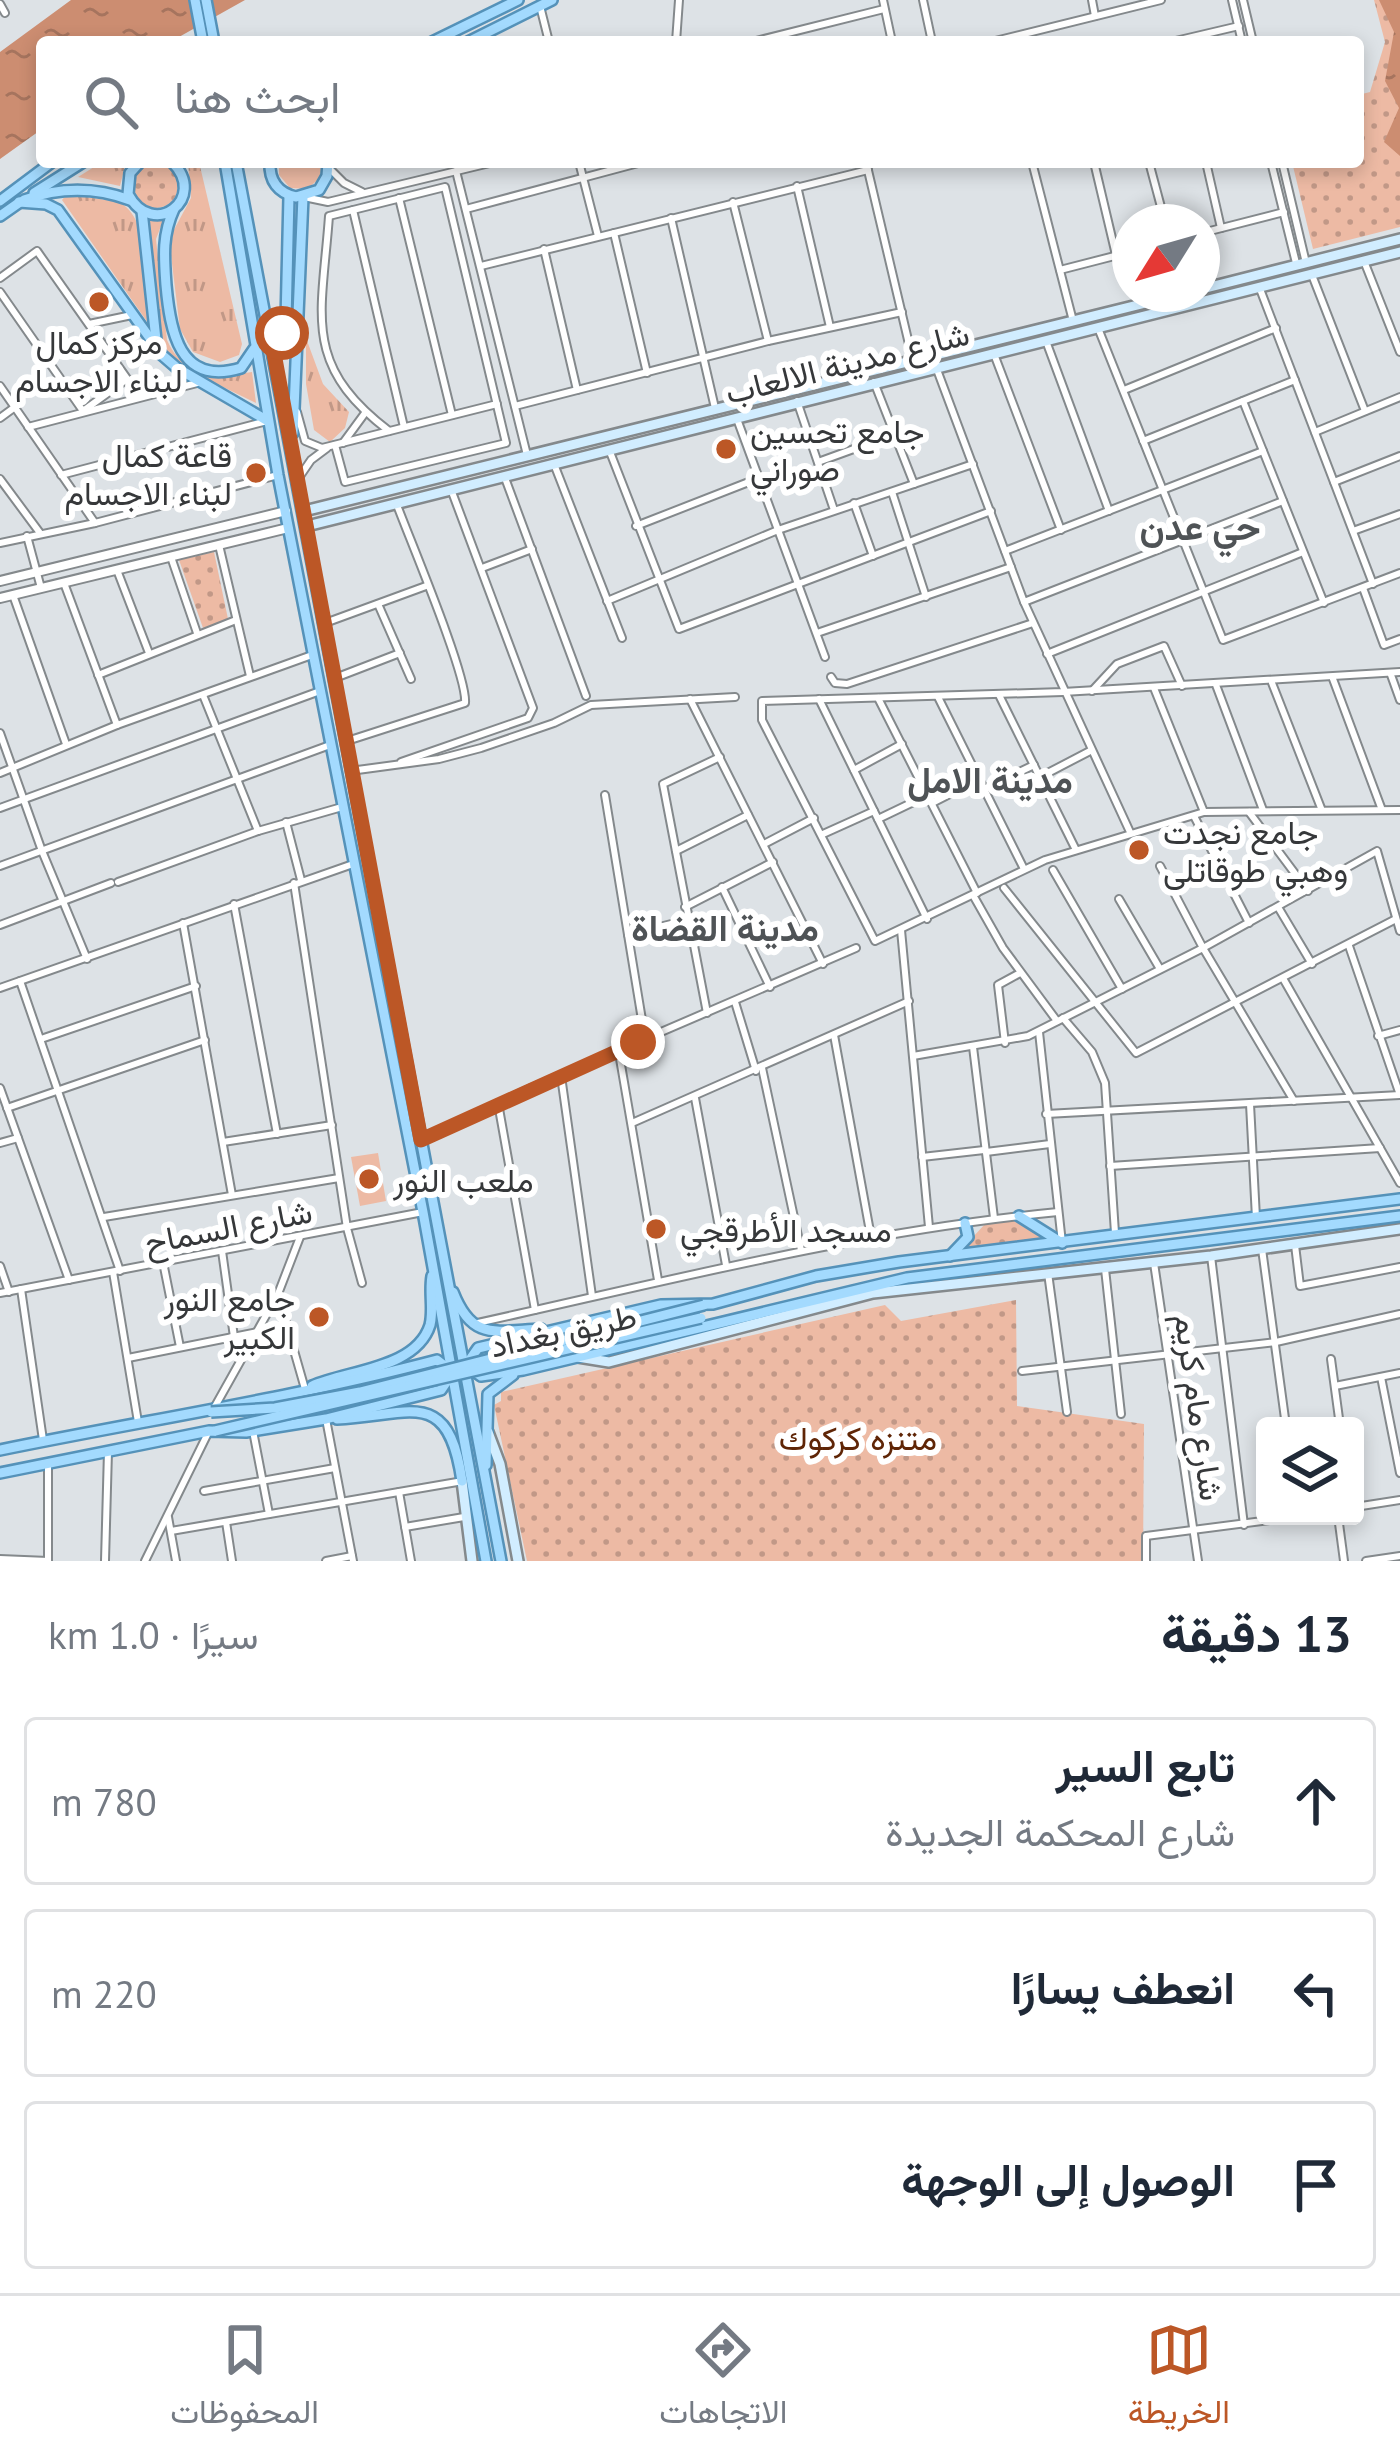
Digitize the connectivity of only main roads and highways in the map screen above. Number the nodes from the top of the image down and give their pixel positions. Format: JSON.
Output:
{"nodes":[{"id":1,"x":195,"y":0,"type":"edge"},
{"id":2,"x":206,"y":0,"type":"edge"},
{"id":3,"x":518,"y":0,"type":"edge"},
{"id":4,"x":552,"y":0,"type":"edge"},
{"id":5,"x":201,"y":36,"type":"edge"},
{"id":6,"x":213,"y":36,"type":"edge"},
{"id":7,"x":444,"y":36,"type":"edge"},
{"id":8,"x":480,"y":36,"type":"edge"},
{"id":9,"x":44,"y":168,"type":"edge"},
{"id":10,"x":74,"y":168,"type":"edge"},
{"id":11,"x":133,"y":168,"type":"edge"},
{"id":12,"x":178,"y":168,"type":"edge"},
{"id":13,"x":231,"y":168,"type":"edge"},
{"id":14,"x":231,"y":168,"type":"edge"},
{"id":15,"x":271,"y":168,"type":"edge"},
{"id":16,"x":327,"y":168,"type":"edge"},
{"id":17,"x":289,"y":196,"type":"junction"},
{"id":18,"x":303,"y":197,"type":"junction"},
{"id":19,"x":0,"y":201,"type":"edge"},
{"id":20,"x":131,"y":201,"type":"junction"},
{"id":21,"x":20,"y":202,"type":"junction"},
{"id":22,"x":174,"y":209,"type":"junction"},
{"id":23,"x":142,"y":212,"type":"junction"},
{"id":24,"x":0,"y":217,"type":"edge"},
{"id":25,"x":1400,"y":239,"type":"edge"},
{"id":26,"x":1400,"y":252,"type":"edge"},
{"id":27,"x":1220,"y":284,"type":"edge"},
{"id":28,"x":1112,"y":312,"type":"edge"},
{"id":29,"x":1138,"y":312,"type":"edge"},
{"id":30,"x":1139,"y":318,"type":"junction"},
{"id":31,"x":269,"y":327,"type":"junction"},
{"id":32,"x":256,"y":344,"type":"junction"},
{"id":33,"x":157,"y":349,"type":"junction"},
{"id":34,"x":268,"y":421,"type":"junction"},
{"id":35,"x":646,"y":425,"type":"junction"},
{"id":36,"x":650,"y":439,"type":"junction"},
{"id":37,"x":293,"y":457,"type":"junction"},
{"id":38,"x":304,"y":511,"type":"junction"},
{"id":39,"x":307,"y":526,"type":"junction"},
{"id":40,"x":1400,"y":1199,"type":"edge"},
{"id":41,"x":1274,"y":1215,"type":"junction"},
{"id":42,"x":1019,"y":1216,"type":"road end"},
{"id":43,"x":1400,"y":1216,"type":"edge"},
{"id":44,"x":964,"y":1223,"type":"road end"},
{"id":45,"x":1315,"y":1228,"type":"junction"},
{"id":46,"x":1400,"y":1229,"type":"edge"},
{"id":47,"x":1274,"y":1234,"type":"junction"},
{"id":48,"x":1318,"y":1241,"type":"junction"},
{"id":49,"x":1062,"y":1243,"type":"junction"},
{"id":50,"x":1172,"y":1252,"type":"junction"},
{"id":51,"x":950,"y":1256,"type":"junction"},
{"id":52,"x":1057,"y":1258,"type":"junction"},
{"id":53,"x":996,"y":1267,"type":"junction"},
{"id":54,"x":439,"y":1270,"type":"junction"},
{"id":55,"x":1053,"y":1273,"type":"junction"},
{"id":56,"x":997,"y":1280,"type":"junction"},
{"id":57,"x":704,"y":1305,"type":"junction"},
{"id":58,"x":779,"y":1311,"type":"junction"},
{"id":59,"x":736,"y":1317,"type":"junction"},
{"id":60,"x":552,"y":1329,"type":"junction"},
{"id":61,"x":578,"y":1357,"type":"junction"},
{"id":62,"x":523,"y":1370,"type":"junction"},
{"id":63,"x":305,"y":1389,"type":"junction"},
{"id":64,"x":461,"y":1389,"type":"junction"},
{"id":65,"x":212,"y":1412,"type":"junction"},
{"id":66,"x":326,"y":1419,"type":"junction"},
{"id":67,"x":485,"y":1426,"type":"junction"},
{"id":68,"x":212,"y":1431,"type":"junction"},
{"id":69,"x":0,"y":1450,"type":"edge"},
{"id":70,"x":0,"y":1473,"type":"edge"},
{"id":71,"x":468,"y":1480,"type":"junction"},
{"id":72,"x":488,"y":1500,"type":"junction"},
{"id":73,"x":472,"y":1561,"type":"edge"},
{"id":74,"x":486,"y":1561,"type":"edge"},
{"id":75,"x":501,"y":1561,"type":"edge"},
{"id":76,"x":518,"y":1561,"type":"edge"}],
"edges":[{"from":1,"to":5,"type":"main road"},
{"from":2,"to":6,"type":"main road"},
{"from":3,"to":7,"type":"main road"},
{"from":4,"to":8,"type":"main road"},
{"from":9,"to":19,"type":"main road"},
{"from":10,"to":21,"type":"main road"},
{"from":11,"to":20,"type":"main road"},
{"from":12,"to":22,"type":"main road"},
{"from":13,"to":31,"type":"main road"},
{"from":14,"to":32,"type":"main road"},
{"from":15,"to":17,"type":"main road"},
{"from":16,"to":18,"type":"main road"},
{"from":17,"to":18,"type":"main road"},
{"from":17,"to":31,"type":"main road"},
{"from":18,"to":37,"type":"main road"},
{"from":20,"to":21,"type":"main road"},
{"from":20,"to":23,"type":"main road"},
{"from":21,"to":24,"type":"main road"},
{"from":21,"to":33,"type":"main road"},
{"from":22,"to":23,"type":"main road"},
{"from":22,"to":32,"type":"main road"},
{"from":23,"to":33,"type":"main road"},
{"from":25,"to":27,"type":"main road"},
{"from":26,"to":30,"type":"main road","name":"شارع مدينة الالعاب"},
{"from":28,"to":35,"type":"main road","name":"شارع مدينة الالعاب"},
{"from":29,"to":30,"type":"main road"},
{"from":30,"to":36,"type":"main road","name":"شارع مدينة الالعاب"},
{"from":31,"to":37,"type":"main road"},
{"from":32,"to":34,"type":"main road"},
{"from":33,"to":34,"type":"main road"},
{"from":34,"to":54,"type":"main road"},
{"from":35,"to":36,"type":"main road"},
{"from":35,"to":38,"type":"main road","name":"شارع مدينة الالعاب"},
{"from":36,"to":39,"type":"main road","name":"شارع مدينة الالعاب"},
{"from":37,"to":38,"type":"main road"},
{"from":38,"to":39,"type":"main road"},
{"from":39,"to":54,"type":"main road"},
{"from":40,"to":41,"type":"main road","name":"طريق بغداد"},
{"from":41,"to":47,"type":"main road"},
{"from":41,"to":49,"type":"main road","name":"طريق بغداد"},
{"from":42,"to":49,"type":"main road"},
{"from":43,"to":45,"type":"main road","name":"طريق بغداد"},
{"from":44,"to":51,"type":"main road"},
{"from":45,"to":47,"type":"main road","name":"طريق بغداد"},
{"from":45,"to":48,"type":"main road"},
{"from":46,"to":48,"type":"main road"},
{"from":47,"to":50,"type":"main road","name":"طريق بغداد"},
{"from":48,"to":50,"type":"main road"},
{"from":49,"to":51,"type":"main road","name":"طريق بغداد"},
{"from":50,"to":52,"type":"main road","name":"طريق بغداد"},
{"from":50,"to":55,"type":"main road"},
{"from":51,"to":57,"type":"main road","name":"طريق بغداد"},
{"from":52,"to":53,"type":"main road","name":"طريق بغداد"},
{"from":52,"to":55,"type":"main road"},
{"from":53,"to":56,"type":"main road"},
{"from":53,"to":58,"type":"main road","name":"طريق بغداد"},
{"from":54,"to":60,"type":"main road"},
{"from":54,"to":63,"type":"main road"},
{"from":54,"to":64,"type":"main road"},
{"from":55,"to":56,"type":"main road"},
{"from":56,"to":58,"type":"main road"},
{"from":57,"to":60,"type":"main road","name":"طريق بغداد"},
{"from":57,"to":65,"type":"main road","bridge":true},
{"from":58,"to":59,"type":"main road","name":"طريق بغداد"},
{"from":58,"to":61,"type":"main road"},
{"from":59,"to":61,"type":"main road","name":"طريق بغداد"},
{"from":59,"to":68,"type":"main road","bridge":true},
{"from":60,"to":62,"type":"main road","name":"طريق بغداد"},
{"from":61,"to":62,"type":"main road","name":"طريق بغداد"},
{"from":62,"to":67,"type":"main road"},
{"from":63,"to":65,"type":"main road","name":"طريق بغداد"},
{"from":63,"to":66,"type":"main road","name":"طريق بغداد"},
{"from":64,"to":71,"type":"main road"},
{"from":64,"to":72,"type":"main road"},
{"from":65,"to":69,"type":"main road","name":"طريق بغداد"},
{"from":66,"to":68,"type":"main road","name":"طريق بغداد"},
{"from":66,"to":71,"type":"main road"},
{"from":67,"to":72,"type":"main road"},
{"from":67,"to":76,"type":"main road"},
{"from":68,"to":70,"type":"main road","name":"طريق بغداد"},
{"from":71,"to":73,"type":"main road"},
{"from":71,"to":74,"type":"main road"},
{"from":72,"to":75,"type":"main road"}]}
